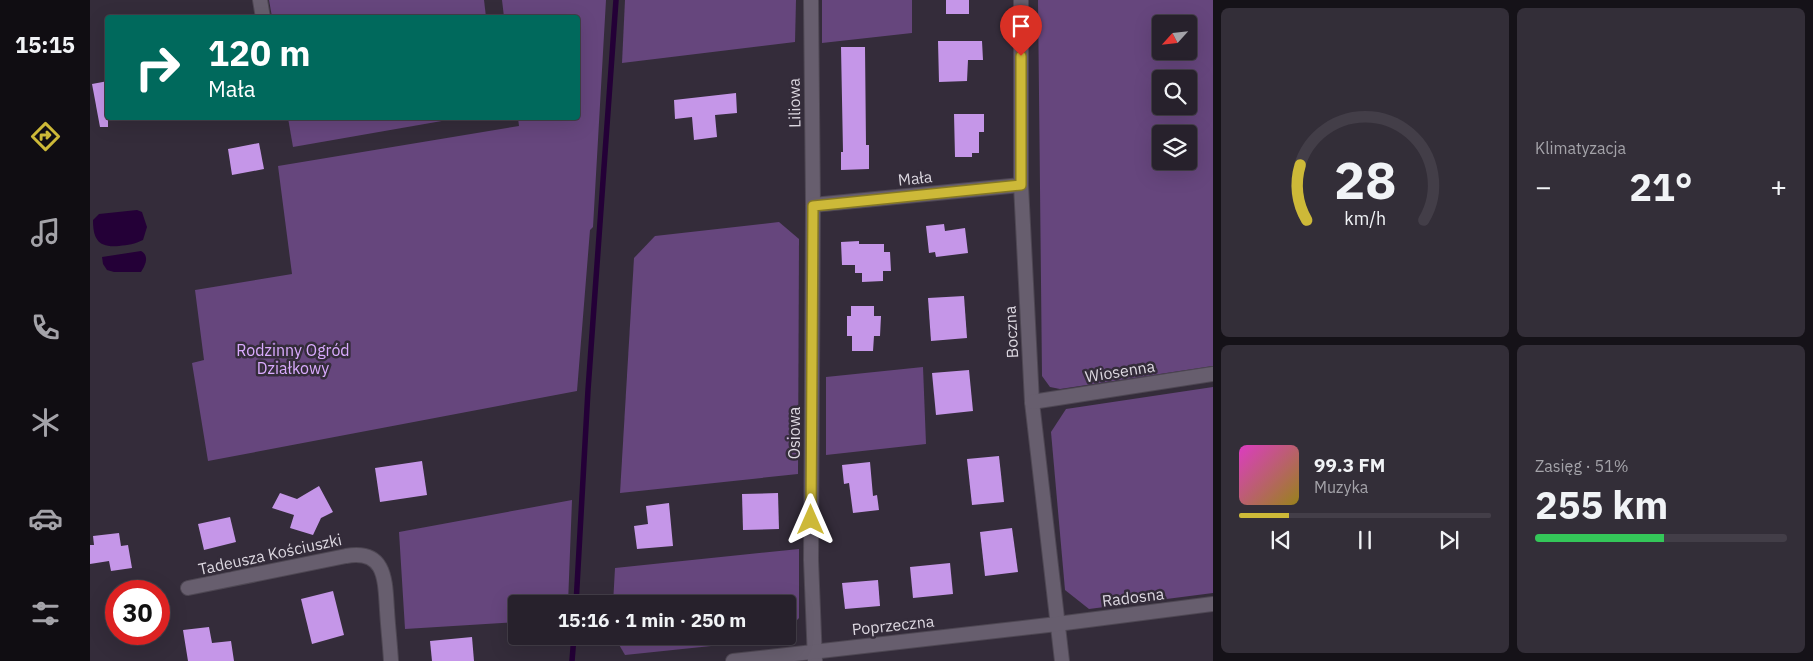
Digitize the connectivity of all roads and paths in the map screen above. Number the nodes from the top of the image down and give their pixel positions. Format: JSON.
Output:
{"nodes":[{"id":1,"x":260,"y":0,"type":"edge"},
{"id":2,"x":811,"y":0,"type":"edge"},
{"id":3,"x":1021,"y":0,"type":"edge"},
{"id":4,"x":262,"y":15,"type":"edge"},
{"id":5,"x":1021,"y":185,"type":"junction"},
{"id":6,"x":813,"y":206,"type":"junction"},
{"id":7,"x":1213,"y":374,"type":"edge"},
{"id":8,"x":1032,"y":402,"type":"junction"},
{"id":9,"x":188,"y":588,"type":"dead end"},
{"id":10,"x":1213,"y":604,"type":"edge"},
{"id":11,"x":1057,"y":624,"type":"junction"},
{"id":12,"x":814,"y":656,"type":"edge"},
{"id":13,"x":391,"y":661,"type":"edge"},
{"id":14,"x":733,"y":661,"type":"edge"},
{"id":15,"x":1062,"y":661,"type":"edge"}],
"edges":[{"from":1,"to":4,"type":"street"},
{"from":2,"to":6,"type":"street","name":"Liliowa"},
{"from":3,"to":5,"type":"street","name":"Boczna"},
{"from":5,"to":6,"type":"street","name":"Mała"},
{"from":5,"to":8,"type":"street","name":"Boczna"},
{"from":6,"to":12,"type":"street","name":"Osiowa"},
{"from":7,"to":8,"type":"street","name":"Wiosenna"},
{"from":8,"to":11,"type":"street","name":"Boczna"},
{"from":9,"to":13,"type":"street","name":"Tadeusza Kościuszki"},
{"from":10,"to":11,"type":"street","name":"Radosna"},
{"from":11,"to":12,"type":"street","name":"Poprzeczna"},
{"from":11,"to":15,"type":"street","name":"Boczna"},
{"from":12,"to":14,"type":"street","name":"Poprzeczna"}]}
